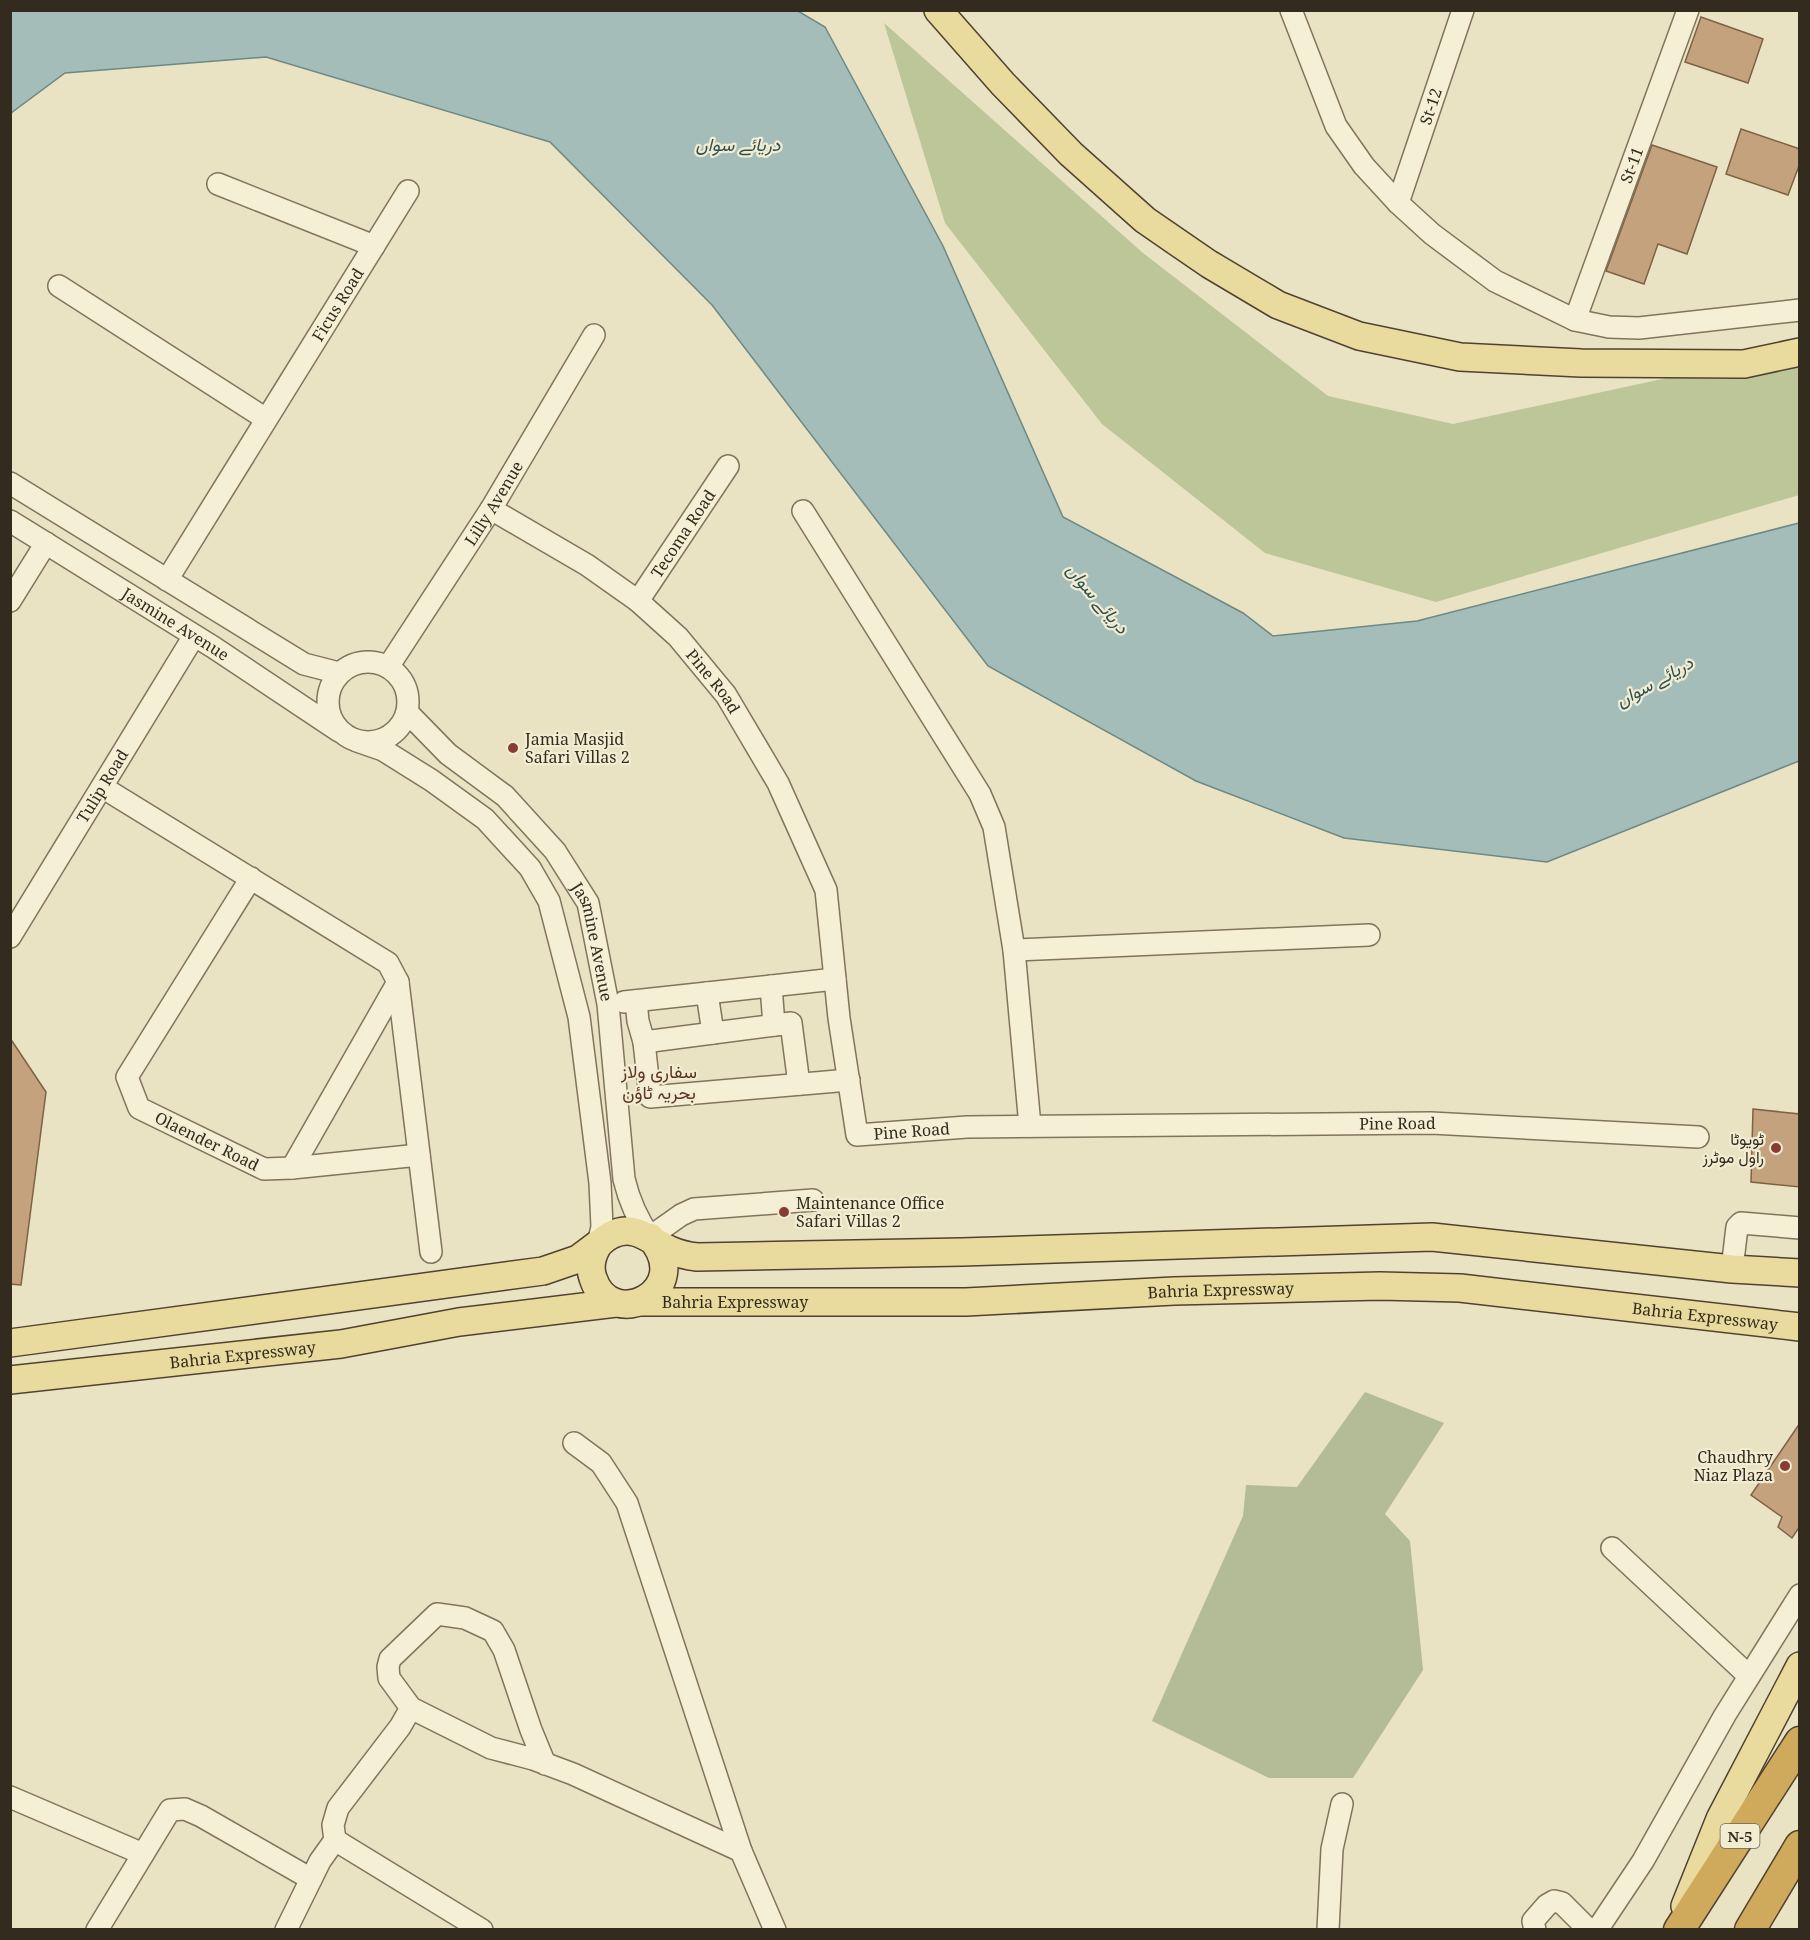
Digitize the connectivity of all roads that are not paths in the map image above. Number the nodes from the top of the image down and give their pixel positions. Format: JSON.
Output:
{"nodes":[{"id":1,"x":938,"y":10,"type":"edge"},
{"id":2,"x":1291,"y":10,"type":"edge"},
{"id":3,"x":1463,"y":10,"type":"edge"},
{"id":4,"x":1688,"y":10,"type":"edge"},
{"id":5,"x":218,"y":184,"type":"dead end"},
{"id":6,"x":408,"y":190,"type":"dead end"},
{"id":7,"x":1398,"y":202,"type":"junction"},
{"id":8,"x":374,"y":246,"type":"junction"},
{"id":9,"x":59,"y":286,"type":"dead end"},
{"id":10,"x":1800,"y":310,"type":"edge"},
{"id":11,"x":1575,"y":320,"type":"junction"},
{"id":12,"x":594,"y":335,"type":"dead end"},
{"id":13,"x":1800,"y":352,"type":"edge"},
{"id":14,"x":266,"y":419,"type":"junction"},
{"id":15,"x":728,"y":466,"type":"dead end"},
{"id":16,"x":10,"y":483,"type":"edge"},
{"id":17,"x":491,"y":509,"type":"junction"},
{"id":18,"x":803,"y":511,"type":"dead end"},
{"id":19,"x":10,"y":521,"type":"edge"},
{"id":20,"x":46,"y":543,"type":"junction"},
{"id":21,"x":167,"y":580,"type":"junction"},
{"id":22,"x":10,"y":601,"type":"edge"},
{"id":23,"x":638,"y":601,"type":"junction"},
{"id":24,"x":194,"y":636,"type":"junction"},
{"id":25,"x":388,"y":667,"type":"junction"},
{"id":26,"x":339,"y":673,"type":"junction"},
{"id":27,"x":407,"y":712,"type":"junction"},
{"id":28,"x":348,"y":736,"type":"junction"},
{"id":29,"x":102,"y":787,"type":"junction"},
{"id":30,"x":251,"y":878,"type":"junction"},
{"id":31,"x":1369,"y":935,"type":"dead end"},
{"id":32,"x":10,"y":937,"type":"edge"},
{"id":33,"x":1014,"y":950,"type":"junction"},
{"id":34,"x":835,"y":979,"type":"junction"},
{"id":35,"x":398,"y":982,"type":"junction"},
{"id":36,"x":771,"y":986,"type":"junction"},
{"id":37,"x":706,"y":993,"type":"junction"},
{"id":38,"x":636,"y":1000,"type":"junction"},
{"id":39,"x":608,"y":1004,"type":"junction"},
{"id":40,"x":774,"y":1025,"type":"junction"},
{"id":41,"x":713,"y":1033,"type":"junction"},
{"id":42,"x":644,"y":1042,"type":"junction"},
{"id":43,"x":849,"y":1080,"type":"junction"},
{"id":44,"x":799,"y":1084,"type":"junction"},
{"id":45,"x":1030,"y":1126,"type":"junction"},
{"id":46,"x":1698,"y":1137,"type":"dead end"},
{"id":47,"x":419,"y":1155,"type":"junction"},
{"id":48,"x":291,"y":1168,"type":"junction"},
{"id":49,"x":813,"y":1200,"type":"dead end"},
{"id":50,"x":1800,"y":1228,"type":"edge"},
{"id":51,"x":650,"y":1237,"type":"junction"},
{"id":52,"x":598,"y":1244,"type":"junction"},
{"id":53,"x":431,"y":1252,"type":"dead end"},
{"id":54,"x":1732,"y":1269,"type":"junction"},
{"id":55,"x":1800,"y":1273,"type":"edge"},
{"id":56,"x":629,"y":1302,"type":"junction"},
{"id":57,"x":1800,"y":1327,"type":"edge"},
{"id":58,"x":10,"y":1342,"type":"edge"},
{"id":59,"x":10,"y":1380,"type":"edge"},
{"id":60,"x":574,"y":1443,"type":"dead end"},
{"id":61,"x":1612,"y":1548,"type":"dead end"},
{"id":62,"x":1800,"y":1595,"type":"edge"},
{"id":63,"x":1800,"y":1666,"type":"edge"},
{"id":64,"x":1749,"y":1676,"type":"junction"},
{"id":65,"x":411,"y":1708,"type":"junction"},
{"id":66,"x":1800,"y":1742,"type":"edge"},
{"id":67,"x":545,"y":1764,"type":"junction"},
{"id":68,"x":10,"y":1797,"type":"edge"},
{"id":69,"x":1342,"y":1804,"type":"dead end"},
{"id":70,"x":335,"y":1840,"type":"junction"},
{"id":71,"x":1800,"y":1846,"type":"edge"},
{"id":72,"x":741,"y":1851,"type":"junction"},
{"id":73,"x":143,"y":1854,"type":"junction"},
{"id":74,"x":311,"y":1879,"type":"junction"},
{"id":75,"x":97,"y":1929,"type":"edge"},
{"id":76,"x":286,"y":1929,"type":"edge"},
{"id":77,"x":482,"y":1929,"type":"edge"},
{"id":78,"x":775,"y":1929,"type":"edge"},
{"id":79,"x":1328,"y":1929,"type":"edge"},
{"id":80,"x":1535,"y":1929,"type":"edge"},
{"id":81,"x":1589,"y":1929,"type":"edge"},
{"id":82,"x":1597,"y":1929,"type":"edge"},
{"id":83,"x":1677,"y":1929,"type":"edge"},
{"id":84,"x":1750,"y":1929,"type":"edge"}],
"edges":[{"from":1,"to":13,"type":"main road"},
{"from":2,"to":7,"type":"street"},
{"from":3,"to":7,"type":"street","name":"St-12"},
{"from":4,"to":11,"type":"street","name":"St-11"},
{"from":5,"to":8,"type":"street"},
{"from":6,"to":8,"type":"street","name":"Ficus Road"},
{"from":7,"to":11,"type":"street"},
{"from":8,"to":14,"type":"street","name":"Ficus Road"},
{"from":9,"to":14,"type":"street"},
{"from":10,"to":11,"type":"street"},
{"from":12,"to":17,"type":"street","name":"Lilly Avenue"},
{"from":14,"to":21,"type":"street","name":"Ficus Road"},
{"from":15,"to":23,"type":"street","name":"Tecoma Road"},
{"from":16,"to":21,"type":"street","name":"Jasmine Avenue"},
{"from":17,"to":23,"type":"street","name":"Pine Road"},
{"from":17,"to":25,"type":"street","name":"Lilly Avenue"},
{"from":18,"to":33,"type":"street"},
{"from":19,"to":20,"type":"street","name":"Jasmine Avenue"},
{"from":20,"to":22,"type":"street"},
{"from":20,"to":24,"type":"street","name":"Jasmine Avenue"},
{"from":21,"to":26,"type":"street","name":"Jasmine Avenue"},
{"from":23,"to":34,"type":"street","name":"Pine Road"},
{"from":24,"to":28,"type":"street","name":"Jasmine Avenue"},
{"from":24,"to":29,"type":"street","name":"Tulip Road"},
{"from":25,"to":26,"type":"street"},
{"from":25,"to":27,"type":"street"},
{"from":26,"to":28,"type":"street"},
{"from":27,"to":28,"type":"street"},
{"from":27,"to":39,"type":"street","name":"Jasmine Avenue"},
{"from":28,"to":52,"type":"street","name":"Jasmine Avenue"},
{"from":29,"to":30,"type":"street"},
{"from":29,"to":32,"type":"street","name":"Tulip Road"},
{"from":30,"to":35,"type":"street"},
{"from":30,"to":48,"type":"street","name":"Olaender Road"},
{"from":31,"to":33,"type":"street"},
{"from":33,"to":45,"type":"street"},
{"from":34,"to":36,"type":"street"},
{"from":34,"to":43,"type":"street","name":"Pine Road"},
{"from":35,"to":47,"type":"street"},
{"from":35,"to":48,"type":"street"},
{"from":36,"to":37,"type":"street"},
{"from":36,"to":40,"type":"street"},
{"from":37,"to":38,"type":"street"},
{"from":37,"to":41,"type":"street"},
{"from":38,"to":39,"type":"street"},
{"from":38,"to":42,"type":"street"},
{"from":39,"to":51,"type":"street","name":"Jasmine Avenue"},
{"from":40,"to":41,"type":"street"},
{"from":40,"to":44,"type":"street"},
{"from":41,"to":42,"type":"street"},
{"from":42,"to":44,"type":"street"},
{"from":43,"to":44,"type":"street"},
{"from":43,"to":45,"type":"street","name":"Pine Road"},
{"from":45,"to":46,"type":"street","name":"Pine Road"},
{"from":47,"to":48,"type":"street"},
{"from":47,"to":53,"type":"street"},
{"from":49,"to":51,"type":"street"},
{"from":50,"to":54,"type":"street"},
{"from":51,"to":52,"type":"main road"},
{"from":51,"to":54,"type":"main road"},
{"from":51,"to":56,"type":"main road"},
{"from":52,"to":56,"type":"main road"},
{"from":52,"to":58,"type":"main road"},
{"from":54,"to":55,"type":"main road"},
{"from":56,"to":57,"type":"main road","name":"Bahria Expressway"},
{"from":56,"to":59,"type":"main road","name":"Bahria Expressway"},
{"from":60,"to":72,"type":"street"},
{"from":61,"to":64,"type":"street"},
{"from":62,"to":64,"type":"street"},
{"from":63,"to":83,"type":"main road"},
{"from":64,"to":82,"type":"street"},
{"from":65,"to":67,"type":"street"},
{"from":65,"to":67,"type":"street"},
{"from":65,"to":70,"type":"street"},
{"from":66,"to":83,"type":"highway","number":"N-5"},
{"from":67,"to":72,"type":"street"},
{"from":68,"to":73,"type":"street"},
{"from":69,"to":79,"type":"street"},
{"from":70,"to":74,"type":"street"},
{"from":70,"to":77,"type":"street"},
{"from":71,"to":84,"type":"highway"},
{"from":72,"to":78,"type":"street"},
{"from":73,"to":74,"type":"street"},
{"from":73,"to":75,"type":"street"},
{"from":74,"to":76,"type":"street"},
{"from":80,"to":81,"type":"street"}]}
